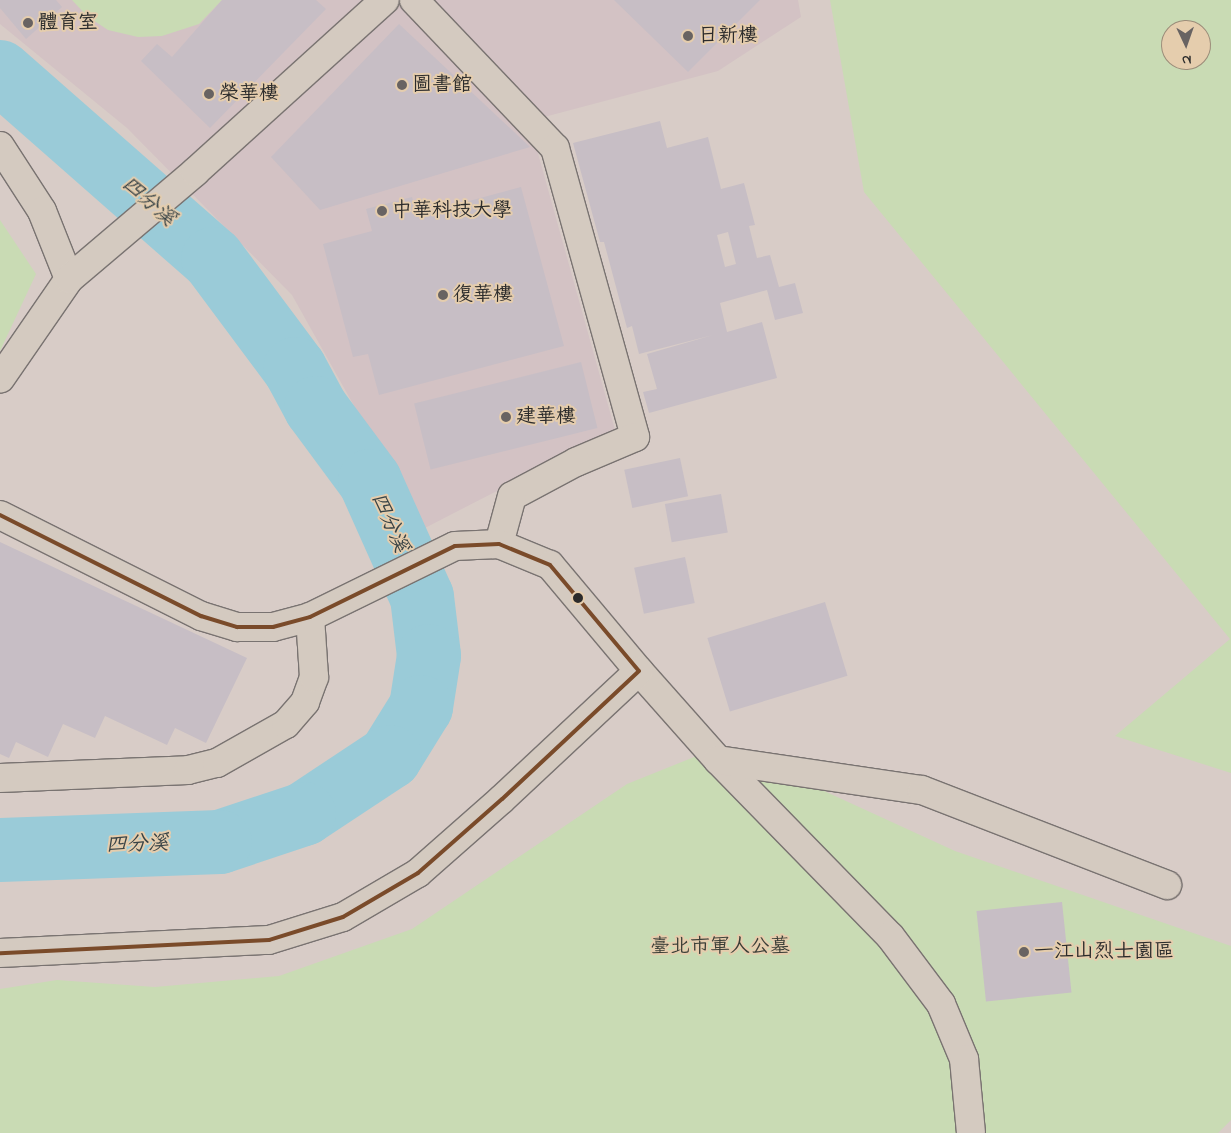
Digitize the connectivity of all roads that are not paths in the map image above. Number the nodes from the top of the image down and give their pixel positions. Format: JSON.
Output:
{"nodes":[{"id":1,"x":385,"y":0,"type":"edge"},
{"id":2,"x":414,"y":0,"type":"edge"},
{"id":3,"x":0,"y":146,"type":"edge"},
{"id":4,"x":69,"y":279,"type":"junction"},
{"id":5,"x":0,"y":379,"type":"edge"},
{"id":6,"x":0,"y":515,"type":"edge"},
{"id":7,"x":499,"y":544,"type":"junction"},
{"id":8,"x":310,"y":617,"type":"junction"},
{"id":9,"x":639,"y":671,"type":"junction"},
{"id":10,"x":718,"y":760,"type":"junction"},
{"id":11,"x":0,"y":778,"type":"edge"},
{"id":12,"x":1168,"y":885,"type":"dead end"},
{"id":13,"x":0,"y":953,"type":"edge"},
{"id":14,"x":971,"y":1133,"type":"edge"}],
"edges":[{"from":1,"to":4,"type":"street"},
{"from":2,"to":7,"type":"street"},
{"from":3,"to":4,"type":"street"},
{"from":4,"to":5,"type":"street"},
{"from":6,"to":8,"type":"street"},
{"from":7,"to":8,"type":"street"},
{"from":7,"to":9,"type":"street"},
{"from":8,"to":11,"type":"street"},
{"from":9,"to":10,"type":"street"},
{"from":9,"to":13,"type":"street"},
{"from":10,"to":12,"type":"street"},
{"from":10,"to":14,"type":"street"}]}
